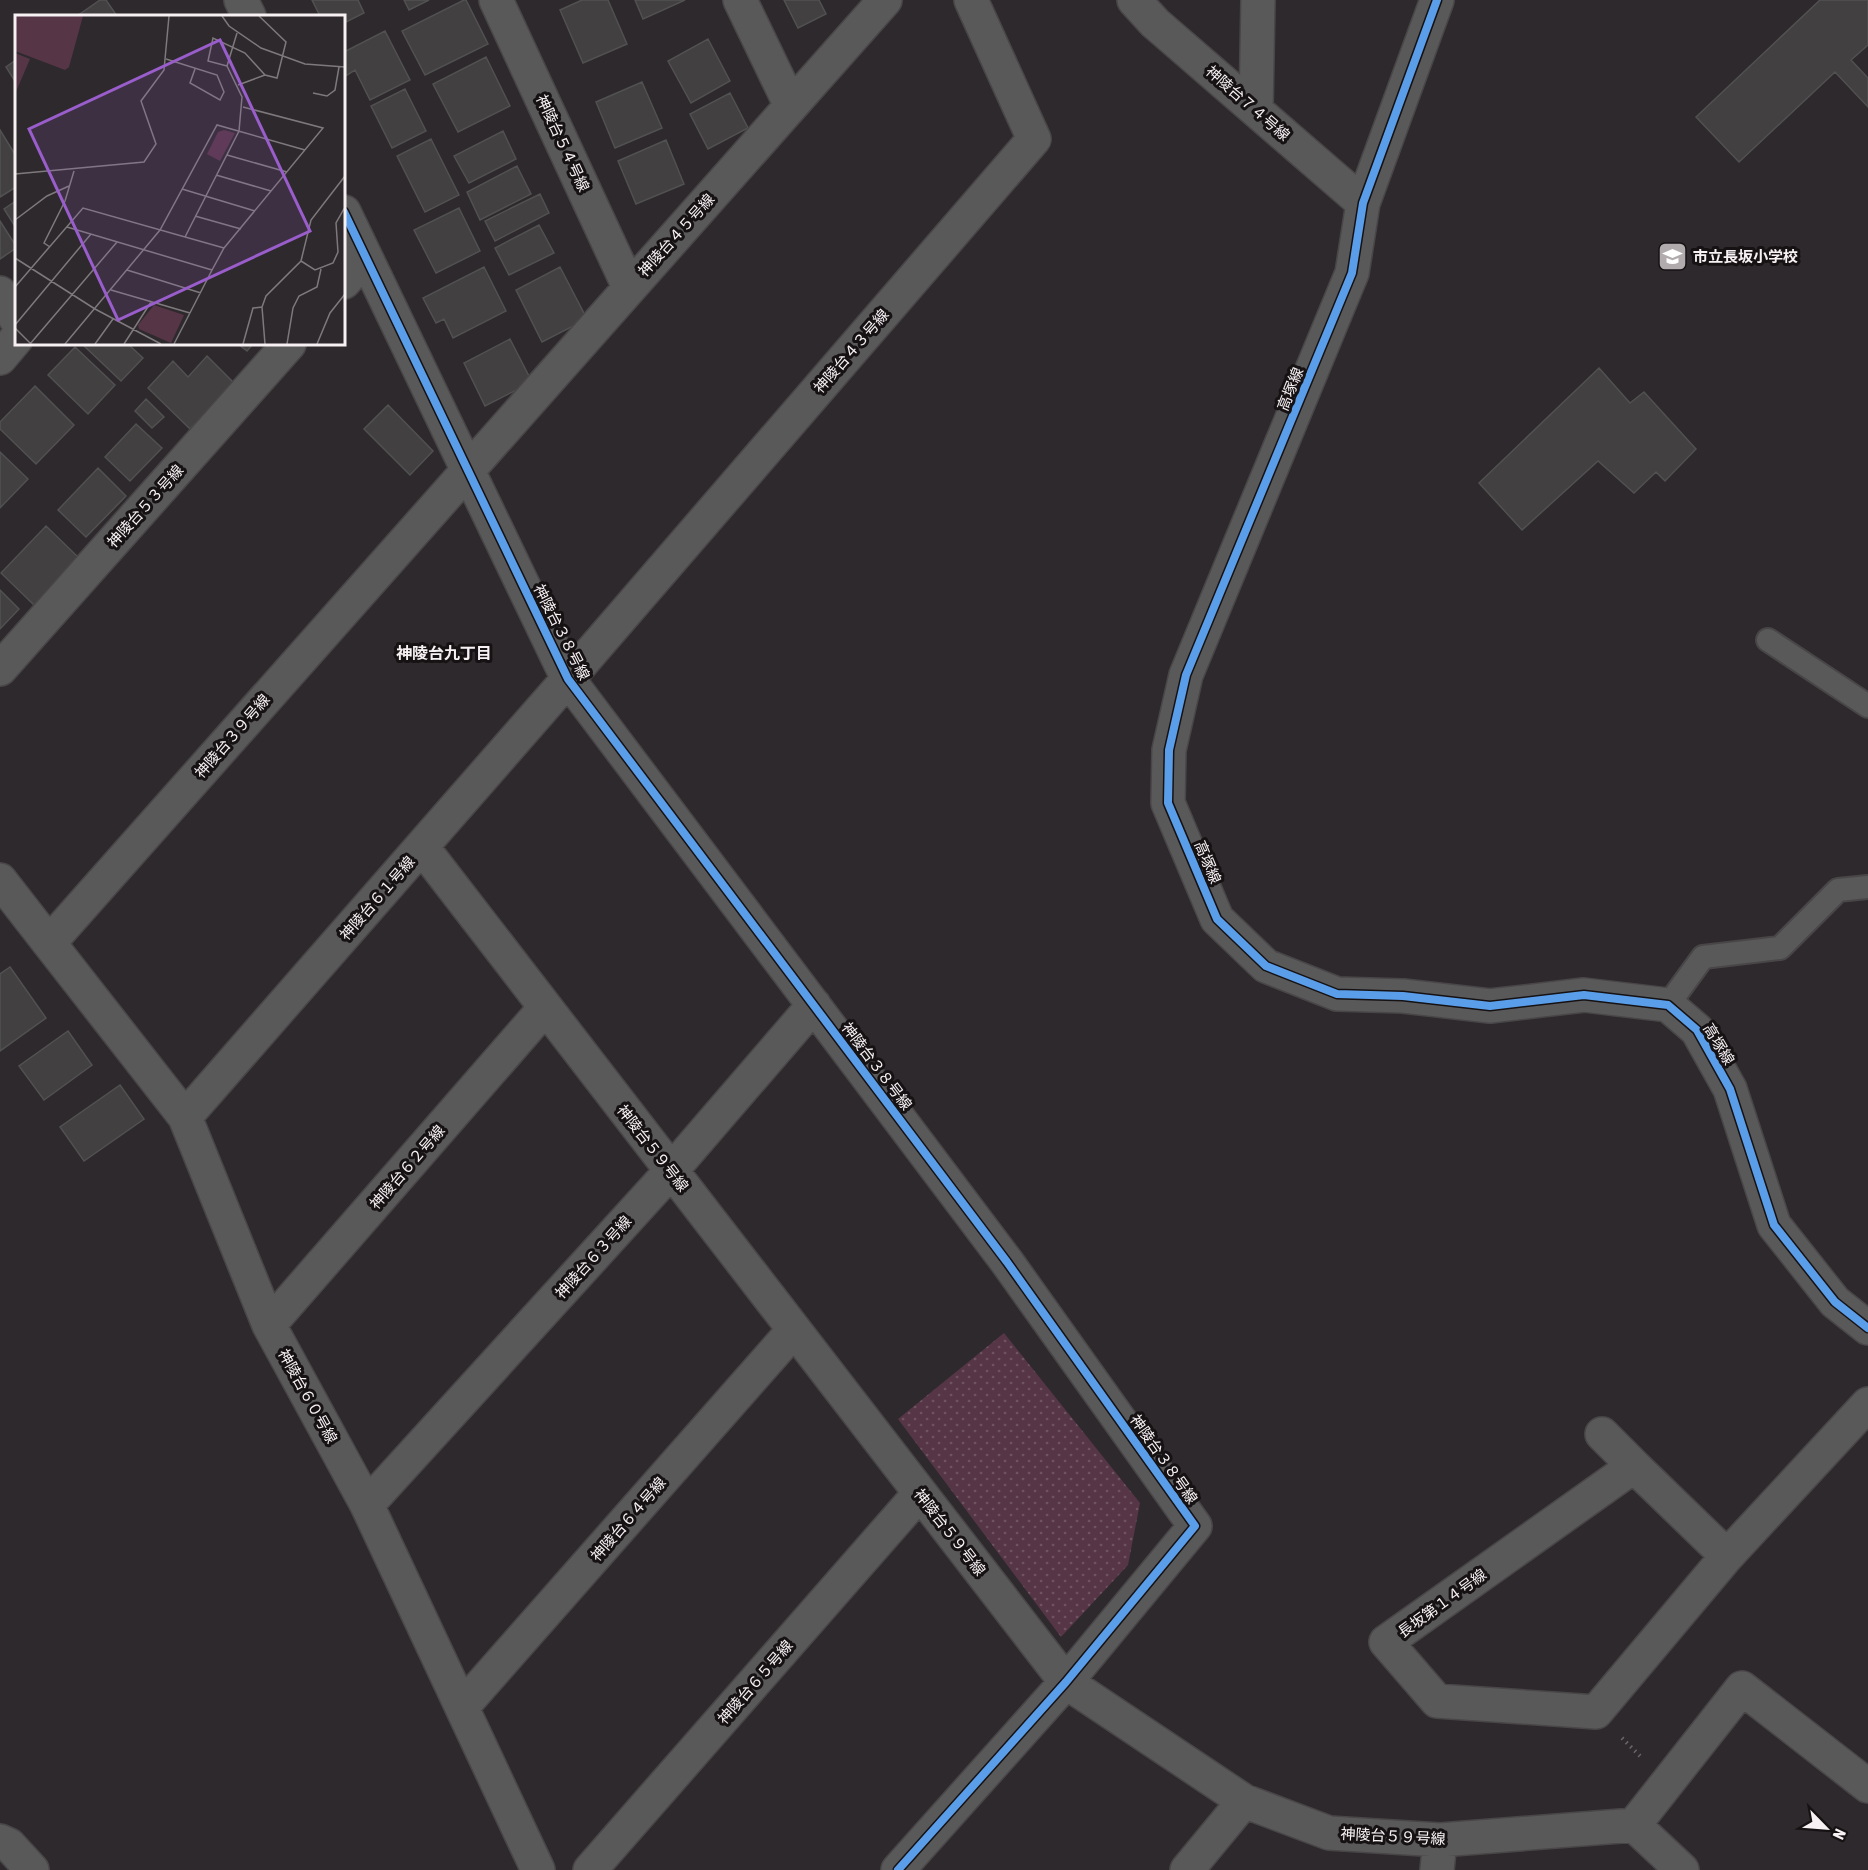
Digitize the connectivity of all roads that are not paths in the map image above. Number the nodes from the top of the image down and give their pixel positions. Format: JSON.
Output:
{"nodes":[{"id":1,"x":241,"y":0,"type":"edge"},
{"id":2,"x":496,"y":0,"type":"edge"},
{"id":3,"x":740,"y":0,"type":"edge"},
{"id":4,"x":885,"y":0,"type":"edge"},
{"id":5,"x":971,"y":0,"type":"edge"},
{"id":6,"x":1134,"y":0,"type":"edge"},
{"id":7,"x":1258,"y":0,"type":"edge"},
{"id":8,"x":1437,"y":0,"type":"edge"},
{"id":9,"x":248,"y":15,"type":"edge"},
{"id":10,"x":791,"y":106,"type":"junction"},
{"id":11,"x":1256,"y":110,"type":"junction"},
{"id":12,"x":1363,"y":203,"type":"junction"},
{"id":13,"x":345,"y":214,"type":"edge"},
{"id":14,"x":365,"y":258,"type":"junction"},
{"id":15,"x":345,"y":281,"type":"edge"},
{"id":16,"x":629,"y":287,"type":"junction"},
{"id":17,"x":0,"y":293,"type":"edge"},
{"id":18,"x":15,"y":317,"type":"edge"},
{"id":19,"x":15,"y":340,"type":"edge"},
{"id":20,"x":288,"y":345,"type":"edge"},
{"id":21,"x":0,"y":358,"type":"edge"},
{"id":22,"x":467,"y":469,"type":"junction"},
{"id":23,"x":1768,"y":640,"type":"dead end"},
{"id":24,"x":0,"y":669,"type":"edge"},
{"id":25,"x":568,"y":679,"type":"junction"},
{"id":26,"x":1868,"y":706,"type":"edge"},
{"id":27,"x":422,"y":847,"type":"junction"},
{"id":28,"x":0,"y":880,"type":"edge"},
{"id":29,"x":1868,"y":886,"type":"edge"},
{"id":30,"x":49,"y":943,"type":"junction"},
{"id":31,"x":814,"y":1005,"type":"junction"},
{"id":32,"x":1668,"y":1005,"type":"junction"},
{"id":33,"x":545,"y":1008,"type":"junction"},
{"id":34,"x":185,"y":1118,"type":"junction"},
{"id":35,"x":672,"y":1171,"type":"junction"},
{"id":36,"x":269,"y":1326,"type":"junction"},
{"id":37,"x":1868,"y":1328,"type":"edge"},
{"id":38,"x":794,"y":1330,"type":"junction"},
{"id":39,"x":1868,"y":1404,"type":"edge"},
{"id":40,"x":1602,"y":1434,"type":"dead end"},
{"id":41,"x":1634,"y":1466,"type":"junction"},
{"id":42,"x":920,"y":1493,"type":"junction"},
{"id":43,"x":367,"y":1505,"type":"junction"},
{"id":44,"x":1727,"y":1556,"type":"junction"},
{"id":45,"x":1066,"y":1682,"type":"junction"},
{"id":46,"x":462,"y":1707,"type":"junction"},
{"id":47,"x":1868,"y":1786,"type":"edge"},
{"id":48,"x":1244,"y":1801,"type":"junction"},
{"id":49,"x":1634,"y":1825,"type":"junction"},
{"id":50,"x":0,"y":1841,"type":"edge"},
{"id":51,"x":1439,"y":1855,"type":"edge"},
{"id":52,"x":32,"y":1870,"type":"edge"},
{"id":53,"x":538,"y":1870,"type":"edge"},
{"id":54,"x":590,"y":1870,"type":"edge"},
{"id":55,"x":898,"y":1870,"type":"edge"},
{"id":56,"x":1187,"y":1870,"type":"edge"},
{"id":57,"x":1682,"y":1870,"type":"edge"}],
"edges":[{"from":1,"to":9,"type":"street"},
{"from":2,"to":16,"type":"street","name":"神陵台５４号線"},
{"from":3,"to":10,"type":"street"},
{"from":4,"to":10,"type":"street","name":"神陵台４５号線"},
{"from":5,"to":25,"type":"street","name":"神陵台４３号線"},
{"from":6,"to":11,"type":"street","name":"神陵台７４号線"},
{"from":7,"to":11,"type":"street"},
{"from":8,"to":12,"type":"street","name":"高塚線"},
{"from":10,"to":16,"type":"street","name":"神陵台４５号線"},
{"from":11,"to":12,"type":"street","name":"神陵台７４号線"},
{"from":12,"to":32,"type":"street","name":"高塚線"},
{"from":13,"to":14,"type":"street","name":"神陵台３８号線"},
{"from":14,"to":15,"type":"street"},
{"from":14,"to":22,"type":"street","name":"神陵台３８号線"},
{"from":16,"to":22,"type":"street","name":"神陵台４５号線"},
{"from":17,"to":18,"type":"street"},
{"from":19,"to":21,"type":"street"},
{"from":20,"to":24,"type":"street","name":"神陵台５３号線"},
{"from":22,"to":25,"type":"street","name":"神陵台３８号線"},
{"from":22,"to":30,"type":"street","name":"神陵台３９号線"},
{"from":23,"to":26,"type":"lane"},
{"from":25,"to":27,"type":"street","name":"神陵台６１号線"},
{"from":25,"to":31,"type":"street","name":"神陵台３８号線"},
{"from":27,"to":33,"type":"street","name":"神陵台５９号線"},
{"from":27,"to":34,"type":"street","name":"神陵台６１号線"},
{"from":28,"to":30,"type":"street"},
{"from":29,"to":32,"type":"lane"},
{"from":30,"to":34,"type":"street","name":"神陵台６０号線"},
{"from":31,"to":35,"type":"street","name":"神陵台６３号線"},
{"from":31,"to":45,"type":"street","name":"神陵台３８号線"},
{"from":32,"to":37,"type":"street","name":"高塚線"},
{"from":33,"to":35,"type":"street","name":"神陵台５９号線"},
{"from":33,"to":36,"type":"street","name":"神陵台６２号線"},
{"from":34,"to":36,"type":"street","name":"神陵台６０号線"},
{"from":35,"to":38,"type":"street","name":"神陵台５９号線"},
{"from":35,"to":43,"type":"street","name":"神陵台６３号線"},
{"from":36,"to":43,"type":"street","name":"神陵台６０号線"},
{"from":38,"to":42,"type":"street","name":"神陵台５９号線"},
{"from":38,"to":46,"type":"street","name":"神陵台６４号線"},
{"from":39,"to":44,"type":"street"},
{"from":40,"to":41,"type":"street"},
{"from":41,"to":44,"type":"street"},
{"from":41,"to":44,"type":"street","name":"長坂第１４号線"},
{"from":42,"to":45,"type":"street","name":"神陵台５９号線"},
{"from":42,"to":54,"type":"street","name":"神陵台６５号線"},
{"from":43,"to":46,"type":"street","name":"神陵台６０号線"},
{"from":45,"to":48,"type":"street","name":"神陵台５９号線"},
{"from":45,"to":55,"type":"street","name":"神陵台３８号線"},
{"from":46,"to":53,"type":"street","name":"神陵台６０号線"},
{"from":47,"to":49,"type":"street"},
{"from":48,"to":51,"type":"street","name":"神陵台５９号線"},
{"from":48,"to":56,"type":"street"},
{"from":49,"to":51,"type":"street","name":"神陵台５９号線"},
{"from":49,"to":57,"type":"street"},
{"from":50,"to":52,"type":"street"}]}
